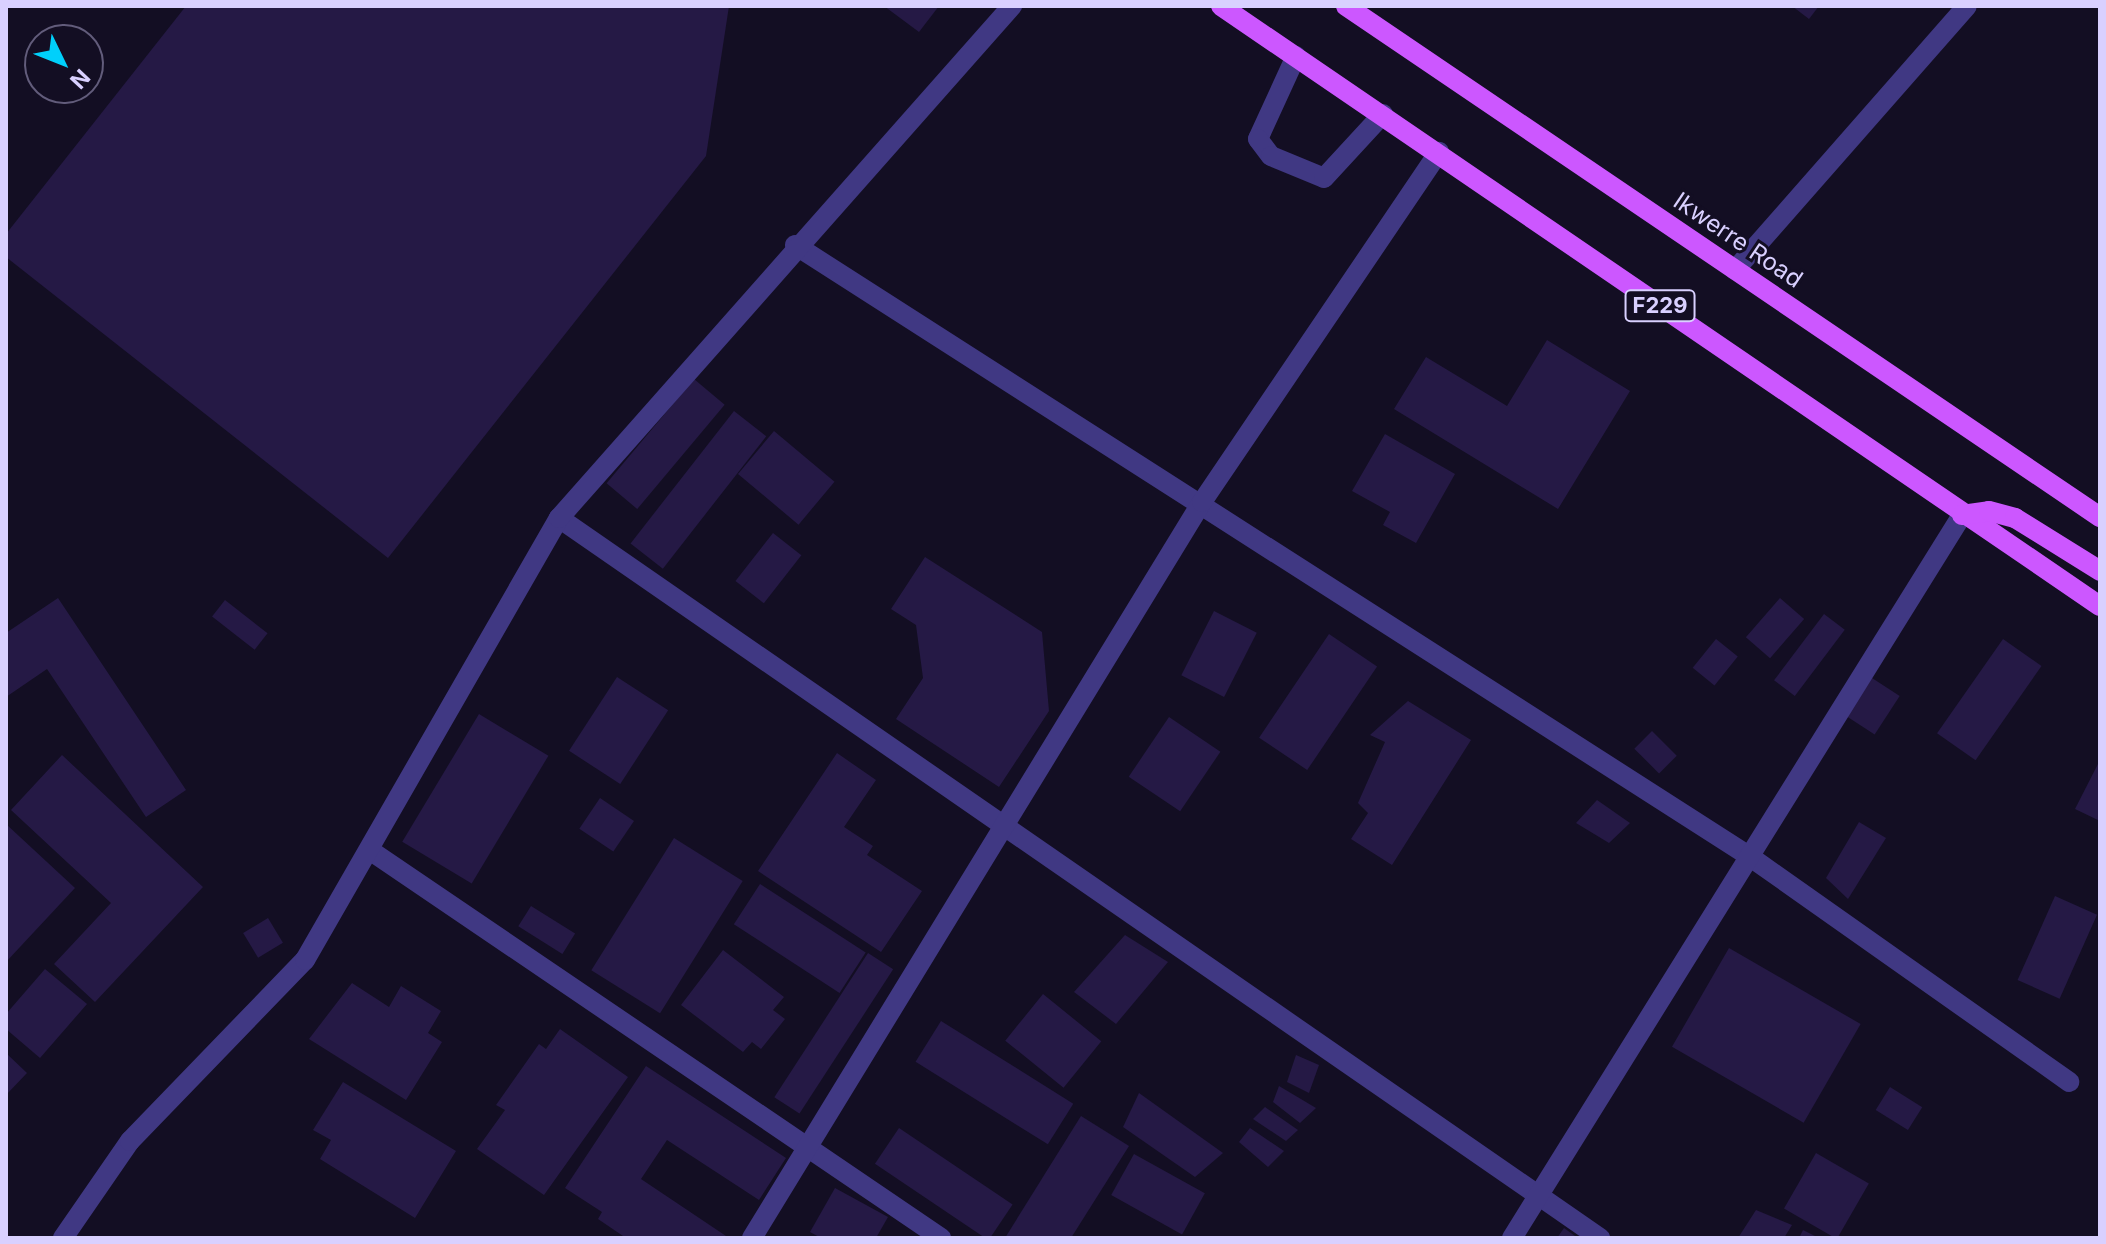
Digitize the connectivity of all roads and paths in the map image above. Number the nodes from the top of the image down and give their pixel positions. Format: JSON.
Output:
{"nodes":[{"id":1,"x":1012,"y":6,"type":"edge"},
{"id":2,"x":1221,"y":6,"type":"edge"},
{"id":3,"x":1346,"y":6,"type":"edge"},
{"id":4,"x":1967,"y":6,"type":"edge"},
{"id":5,"x":1296,"y":56,"type":"junction"},
{"id":6,"x":1383,"y":114,"type":"junction"},
{"id":7,"x":1439,"y":152,"type":"junction"},
{"id":8,"x":795,"y":245,"type":"junction"},
{"id":9,"x":1735,"y":270,"type":"junction"},
{"id":10,"x":1202,"y":502,"type":"junction"},
{"id":11,"x":1962,"y":515,"type":"junction"},
{"id":12,"x":2100,"y":517,"type":"edge"},
{"id":13,"x":559,"y":518,"type":"junction"},
{"id":14,"x":2100,"y":571,"type":"edge"},
{"id":15,"x":2100,"y":606,"type":"edge"},
{"id":16,"x":1007,"y":826,"type":"junction"},
{"id":17,"x":371,"y":851,"type":"junction"},
{"id":18,"x":1749,"y":856,"type":"junction"},
{"id":19,"x":2069,"y":1082,"type":"dead end"},
{"id":20,"x":807,"y":1147,"type":"junction"},
{"id":21,"x":1539,"y":1197,"type":"junction"},
{"id":22,"x":63,"y":1238,"type":"edge"},
{"id":23,"x":752,"y":1238,"type":"edge"},
{"id":24,"x":941,"y":1238,"type":"edge"},
{"id":25,"x":1512,"y":1238,"type":"edge"},
{"id":26,"x":1600,"y":1238,"type":"edge"}],
"edges":[{"from":1,"to":8,"type":"street"},
{"from":2,"to":5,"type":"main road","number":"F229"},
{"from":3,"to":9,"type":"main road","name":"Ikwerre Road"},
{"from":4,"to":9,"type":"street"},
{"from":5,"to":6,"type":"main road","number":"F229"},
{"from":5,"to":6,"type":"street"},
{"from":6,"to":7,"type":"main road","number":"F229"},
{"from":7,"to":10,"type":"street"},
{"from":7,"to":11,"type":"main road","number":"F229"},
{"from":8,"to":10,"type":"street"},
{"from":8,"to":13,"type":"street"},
{"from":9,"to":12,"type":"main road","name":"Ikwerre Road"},
{"from":10,"to":16,"type":"street"},
{"from":10,"to":18,"type":"street"},
{"from":11,"to":14,"type":"main road"},
{"from":11,"to":15,"type":"main road","number":"F229"},
{"from":11,"to":18,"type":"street"},
{"from":13,"to":16,"type":"street"},
{"from":13,"to":17,"type":"street"},
{"from":16,"to":20,"type":"street"},
{"from":16,"to":21,"type":"street"},
{"from":17,"to":20,"type":"street"},
{"from":17,"to":22,"type":"street"},
{"from":18,"to":19,"type":"street"},
{"from":18,"to":21,"type":"street"},
{"from":20,"to":23,"type":"street"},
{"from":20,"to":24,"type":"street"},
{"from":21,"to":25,"type":"street"},
{"from":21,"to":26,"type":"street"}]}
